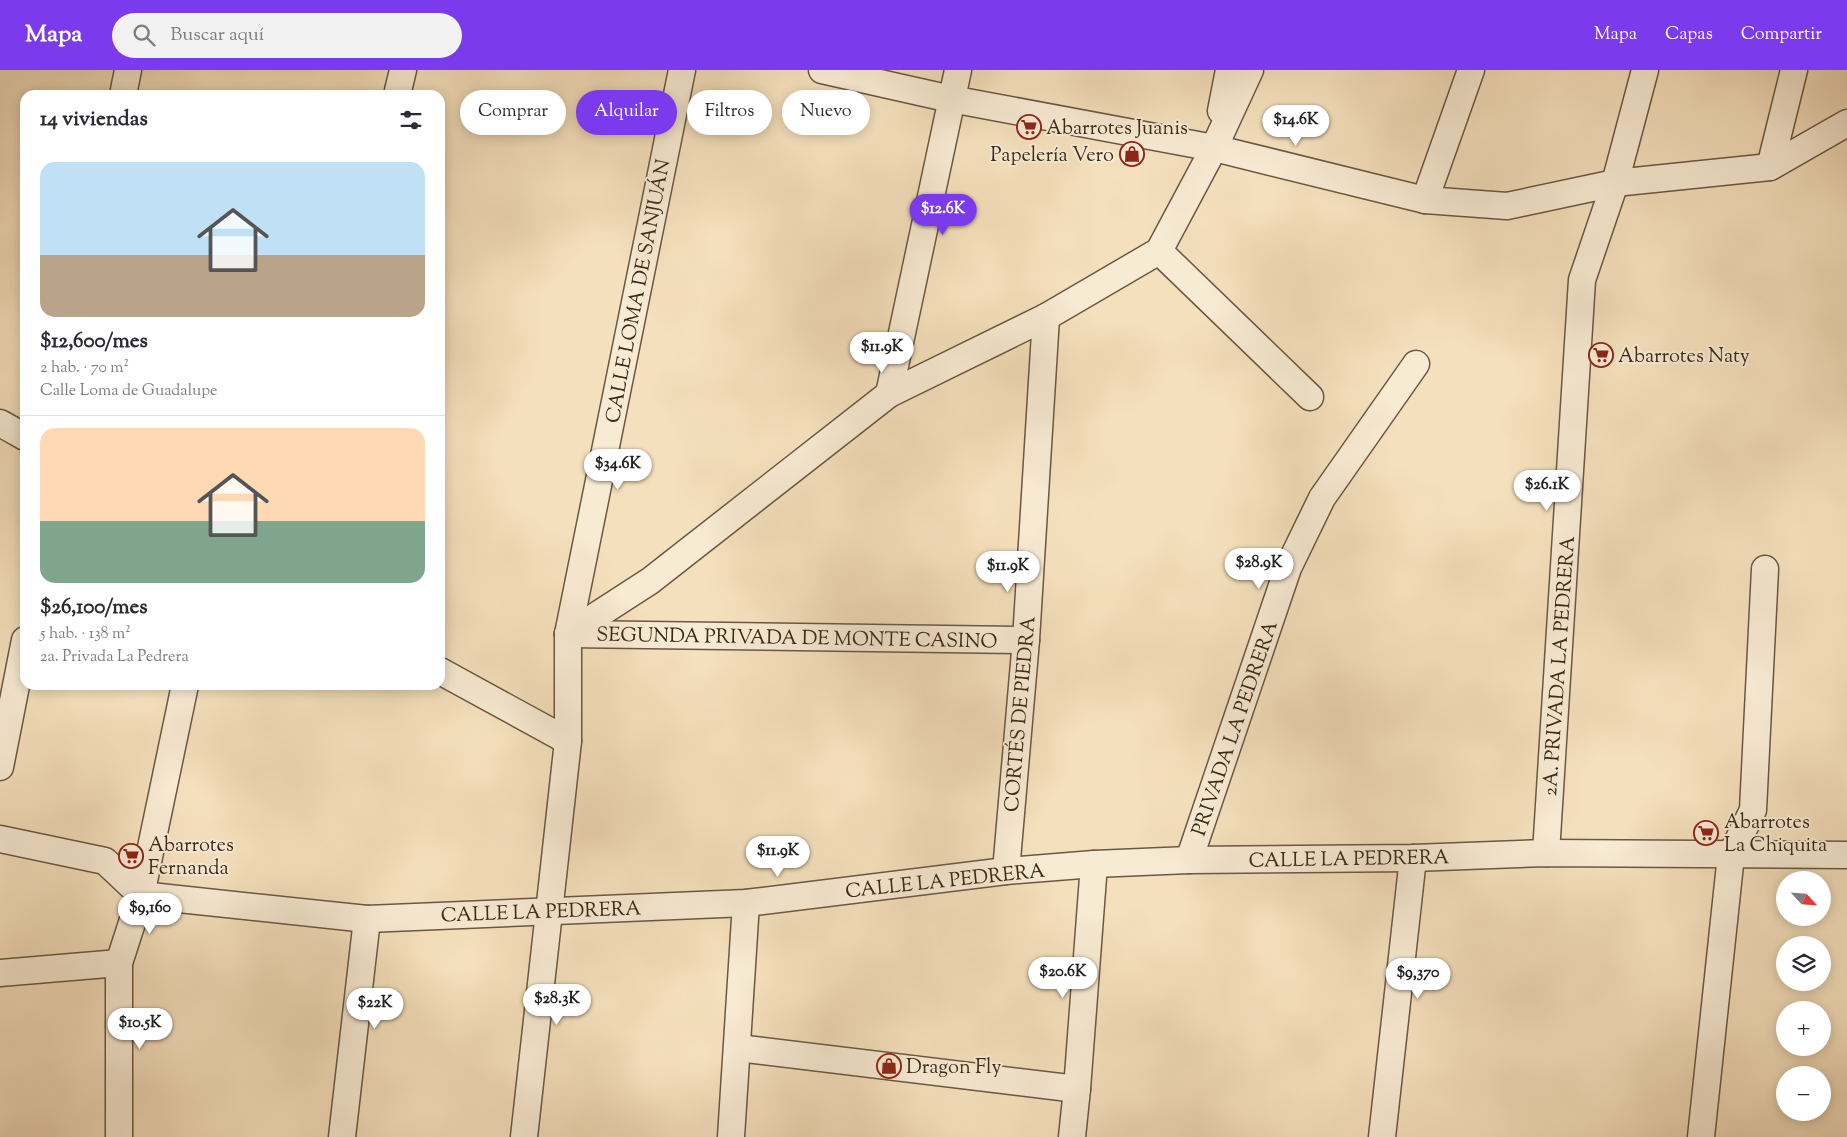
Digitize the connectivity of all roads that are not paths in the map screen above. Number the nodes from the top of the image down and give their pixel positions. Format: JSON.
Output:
{"nodes":[{"id":1,"x":128,"y":70,"type":"edge"},
{"id":2,"x":403,"y":70,"type":"edge"},
{"id":3,"x":682,"y":70,"type":"edge"},
{"id":4,"x":822,"y":70,"type":"edge"},
{"id":5,"x":958,"y":70,"type":"edge"},
{"id":6,"x":1229,"y":70,"type":"edge"},
{"id":7,"x":1250,"y":70,"type":"edge"},
{"id":8,"x":1472,"y":70,"type":"edge"},
{"id":9,"x":1645,"y":70,"type":"edge"},
{"id":10,"x":1794,"y":70,"type":"edge"},
{"id":11,"x":124,"y":90,"type":"edge"},
{"id":12,"x":399,"y":90,"type":"edge"},
{"id":13,"x":951,"y":99,"type":"junction"},
{"id":14,"x":1847,"y":123,"type":"edge"},
{"id":15,"x":1214,"y":148,"type":"junction"},
{"id":16,"x":1770,"y":167,"type":"junction"},
{"id":17,"x":1615,"y":184,"type":"junction"},
{"id":18,"x":1425,"y":200,"type":"junction"},
{"id":19,"x":1159,"y":252,"type":"junction"},
{"id":20,"x":1046,"y":318,"type":"junction"},
{"id":21,"x":1416,"y":364,"type":"dead end"},
{"id":22,"x":889,"y":394,"type":"junction"},
{"id":23,"x":1310,"y":397,"type":"dead end"},
{"id":24,"x":0,"y":423,"type":"edge"},
{"id":25,"x":20,"y":434,"type":"edge"},
{"id":26,"x":1764,"y":569,"type":"dead end"},
{"id":27,"x":568,"y":634,"type":"junction"},
{"id":28,"x":1026,"y":640,"type":"junction"},
{"id":29,"x":20,"y":665,"type":"edge"},
{"id":30,"x":445,"y":674,"type":"edge"},
{"id":31,"x":184,"y":690,"type":"edge"},
{"id":32,"x":568,"y":741,"type":"junction"},
{"id":33,"x":0,"y":767,"type":"edge"},
{"id":34,"x":0,"y":839,"type":"edge"},
{"id":35,"x":1546,"y":853,"type":"junction"},
{"id":36,"x":1731,"y":855,"type":"junction"},
{"id":37,"x":1847,"y":855,"type":"edge"},
{"id":38,"x":1413,"y":858,"type":"junction"},
{"id":39,"x":1188,"y":860,"type":"junction"},
{"id":40,"x":1094,"y":864,"type":"junction"},
{"id":41,"x":1006,"y":871,"type":"junction"},
{"id":42,"x":142,"y":895,"type":"junction"},
{"id":43,"x":746,"y":903,"type":"junction"},
{"id":44,"x":550,"y":910,"type":"junction"},
{"id":45,"x":367,"y":919,"type":"junction"},
{"id":46,"x":119,"y":963,"type":"junction"},
{"id":47,"x":0,"y":973,"type":"edge"},
{"id":48,"x":738,"y":1048,"type":"junction"},
{"id":49,"x":1077,"y":1089,"type":"junction"},
{"id":50,"x":119,"y":1137,"type":"edge"},
{"id":51,"x":342,"y":1137,"type":"edge"},
{"id":52,"x":524,"y":1137,"type":"edge"},
{"id":53,"x":731,"y":1137,"type":"edge"},
{"id":54,"x":1072,"y":1137,"type":"edge"},
{"id":55,"x":1382,"y":1137,"type":"edge"},
{"id":56,"x":1700,"y":1137,"type":"edge"}],
"edges":[{"from":1,"to":11,"type":"street"},
{"from":2,"to":12,"type":"street"},
{"from":3,"to":27,"type":"street","name":"CALLE LOMA DE SANJUÁN"},
{"from":4,"to":13,"type":"street"},
{"from":5,"to":13,"type":"street"},
{"from":6,"to":15,"type":"street"},
{"from":7,"to":15,"type":"street"},
{"from":8,"to":18,"type":"street"},
{"from":9,"to":17,"type":"street","name":"2A. PRIVADA LA PEDRERA"},
{"from":10,"to":16,"type":"street"},
{"from":13,"to":15,"type":"street"},
{"from":13,"to":22,"type":"street"},
{"from":14,"to":16,"type":"street"},
{"from":15,"to":18,"type":"street"},
{"from":15,"to":19,"type":"street"},
{"from":16,"to":17,"type":"street"},
{"from":17,"to":18,"type":"street"},
{"from":17,"to":35,"type":"street","name":"2A. PRIVADA LA PEDRERA"},
{"from":19,"to":20,"type":"street"},
{"from":19,"to":23,"type":"street"},
{"from":20,"to":22,"type":"street"},
{"from":20,"to":28,"type":"street","name":"CORTÉS DE PIEDRA"},
{"from":21,"to":39,"type":"street","name":"PRIVADA LA PEDRERA"},
{"from":22,"to":27,"type":"street"},
{"from":24,"to":25,"type":"street"},
{"from":26,"to":36,"type":"street"},
{"from":27,"to":28,"type":"street","name":"SEGUNDA PRIVADA DE MONTE CASINO"},
{"from":27,"to":32,"type":"street","name":"CALLE LOMA DE SANJUÁN"},
{"from":28,"to":41,"type":"street","name":"CORTÉS DE PIEDRA"},
{"from":29,"to":33,"type":"street"},
{"from":30,"to":32,"type":"street"},
{"from":31,"to":42,"type":"street"},
{"from":32,"to":44,"type":"street","name":"CALLE LOMA DE SANJUÁN"},
{"from":34,"to":42,"type":"street"},
{"from":35,"to":36,"type":"street","name":"CALLE LA PEDRERA"},
{"from":35,"to":38,"type":"street","name":"CALLE LA PEDRERA"},
{"from":36,"to":37,"type":"street","name":"CALLE LA PEDRERA"},
{"from":36,"to":56,"type":"street"},
{"from":38,"to":39,"type":"street","name":"CALLE LA PEDRERA"},
{"from":38,"to":55,"type":"street"},
{"from":39,"to":40,"type":"street","name":"CALLE LA PEDRERA"},
{"from":40,"to":41,"type":"street","name":"CALLE LA PEDRERA"},
{"from":40,"to":49,"type":"street"},
{"from":41,"to":43,"type":"street","name":"CALLE LA PEDRERA"},
{"from":42,"to":45,"type":"street","name":"CALLE LA PEDRERA"},
{"from":42,"to":46,"type":"street"},
{"from":43,"to":44,"type":"street","name":"CALLE LA PEDRERA"},
{"from":43,"to":48,"type":"street"},
{"from":44,"to":45,"type":"street","name":"CALLE LA PEDRERA"},
{"from":44,"to":52,"type":"street","name":"CALLE LOMA DE SANJUÁN"},
{"from":45,"to":51,"type":"street"},
{"from":46,"to":47,"type":"street"},
{"from":46,"to":50,"type":"street"},
{"from":48,"to":49,"type":"street"},
{"from":48,"to":53,"type":"street"},
{"from":49,"to":54,"type":"street"}]}
